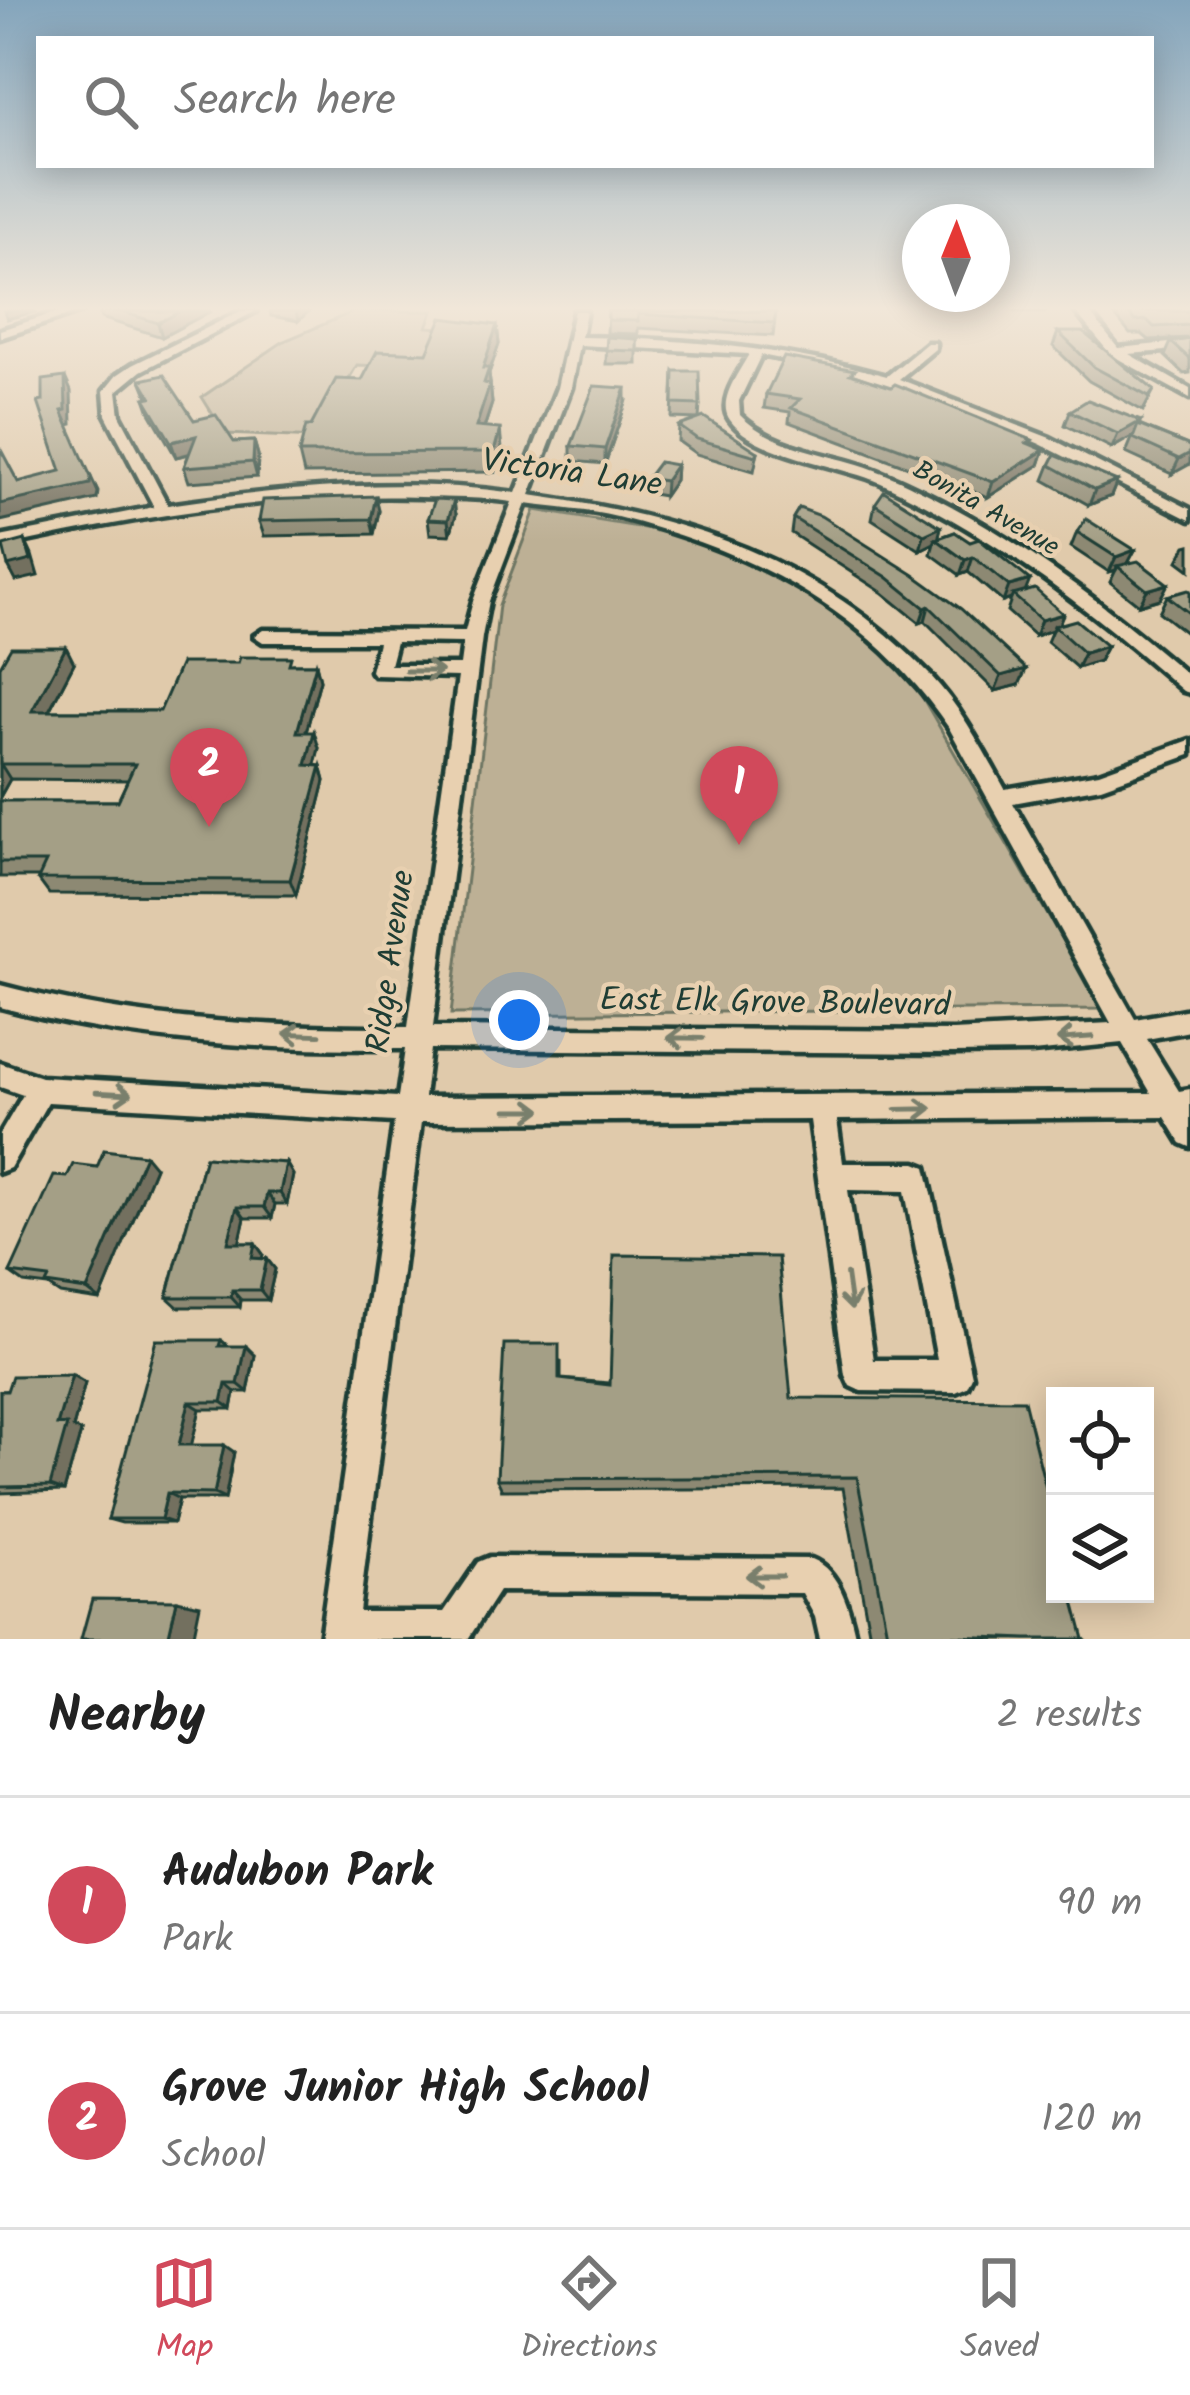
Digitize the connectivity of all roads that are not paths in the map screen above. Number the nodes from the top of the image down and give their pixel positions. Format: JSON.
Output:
{"nodes":[{"id":1,"x":112,"y":387,"type":"edge"},
{"id":2,"x":561,"y":387,"type":"edge"},
{"id":3,"x":739,"y":387,"type":"edge"},
{"id":4,"x":909,"y":387,"type":"edge"},
{"id":5,"x":520,"y":499,"type":"junction"},
{"id":6,"x":162,"y":508,"type":"junction"},
{"id":7,"x":1190,"y":514,"type":"edge"},
{"id":8,"x":0,"y":542,"type":"edge"},
{"id":9,"x":263,"y":636,"type":"dead end"},
{"id":10,"x":388,"y":637,"type":"junction"},
{"id":11,"x":473,"y":637,"type":"junction"},
{"id":12,"x":467,"y":671,"type":"junction"},
{"id":13,"x":1190,"y":688,"type":"edge"},
{"id":14,"x":1190,"y":747,"type":"edge"},
{"id":15,"x":999,"y":798,"type":"junction"},
{"id":16,"x":0,"y":996,"type":"edge"},
{"id":17,"x":1190,"y":1019,"type":"edge"},
{"id":18,"x":1128,"y":1034,"type":"junction"},
{"id":19,"x":419,"y":1038,"type":"junction"},
{"id":20,"x":0,"y":1075,"type":"edge"},
{"id":21,"x":41,"y":1089,"type":"junction"},
{"id":22,"x":1181,"y":1103,"type":"edge"},
{"id":23,"x":407,"y":1110,"type":"junction"},
{"id":24,"x":822,"y":1111,"type":"junction"},
{"id":25,"x":1190,"y":1134,"type":"edge"},
{"id":26,"x":0,"y":1159,"type":"edge"},
{"id":27,"x":832,"y":1176,"type":"junction"},
{"id":28,"x":456,"y":1634,"type":"edge"},
{"id":29,"x":339,"y":1635,"type":"edge"},
{"id":30,"x":838,"y":1639,"type":"edge"}],
"edges":[{"from":1,"to":6,"type":"street"},
{"from":2,"to":5,"type":"street","name":"Ridge Avenue"},
{"from":3,"to":13,"type":"street","name":"Bonita Avenue"},
{"from":4,"to":7,"type":"street"},
{"from":5,"to":6,"type":"street","name":"Victoria Lane"},
{"from":5,"to":11,"type":"street","name":"Ridge Avenue"},
{"from":5,"to":15,"type":"street","name":"Victoria Lane"},
{"from":6,"to":8,"type":"street","name":"Victoria Lane"},
{"from":9,"to":10,"type":"street"},
{"from":10,"to":11,"type":"street"},
{"from":10,"to":12,"type":"street","one_way":true},
{"from":11,"to":12,"type":"street","name":"Ridge Avenue"},
{"from":12,"to":19,"type":"street","name":"Ridge Avenue"},
{"from":14,"to":15,"type":"street"},
{"from":15,"to":18,"type":"street","name":"Victoria Lane"},
{"from":19,"to":16,"type":"street","name":"East Elk Grove Boulevard","one_way":true},
{"from":17,"to":18,"type":"street","name":"East Elk Grove Boulevard"},
{"from":18,"to":19,"type":"street","name":"East Elk Grove Boulevard","one_way":true},
{"from":18,"to":22,"type":"street","name":"Victoria Lane"},
{"from":19,"to":23,"type":"street","name":"Ridge Avenue"},
{"from":20,"to":21,"type":"street"},
{"from":21,"to":23,"type":"street","one_way":true},
{"from":21,"to":26,"type":"street"},
{"from":24,"to":22,"type":"street","one_way":true},
{"from":22,"to":25,"type":"street","name":"Victoria Lane"},
{"from":23,"to":24,"type":"street","one_way":true},
{"from":23,"to":29,"type":"street","name":"Ridge Avenue"},
{"from":24,"to":27,"type":"street"},
{"from":27,"to":27,"type":"street","one_way":true},
{"from":28,"to":29,"type":"street"},
{"from":30,"to":28,"type":"street","one_way":true}]}
